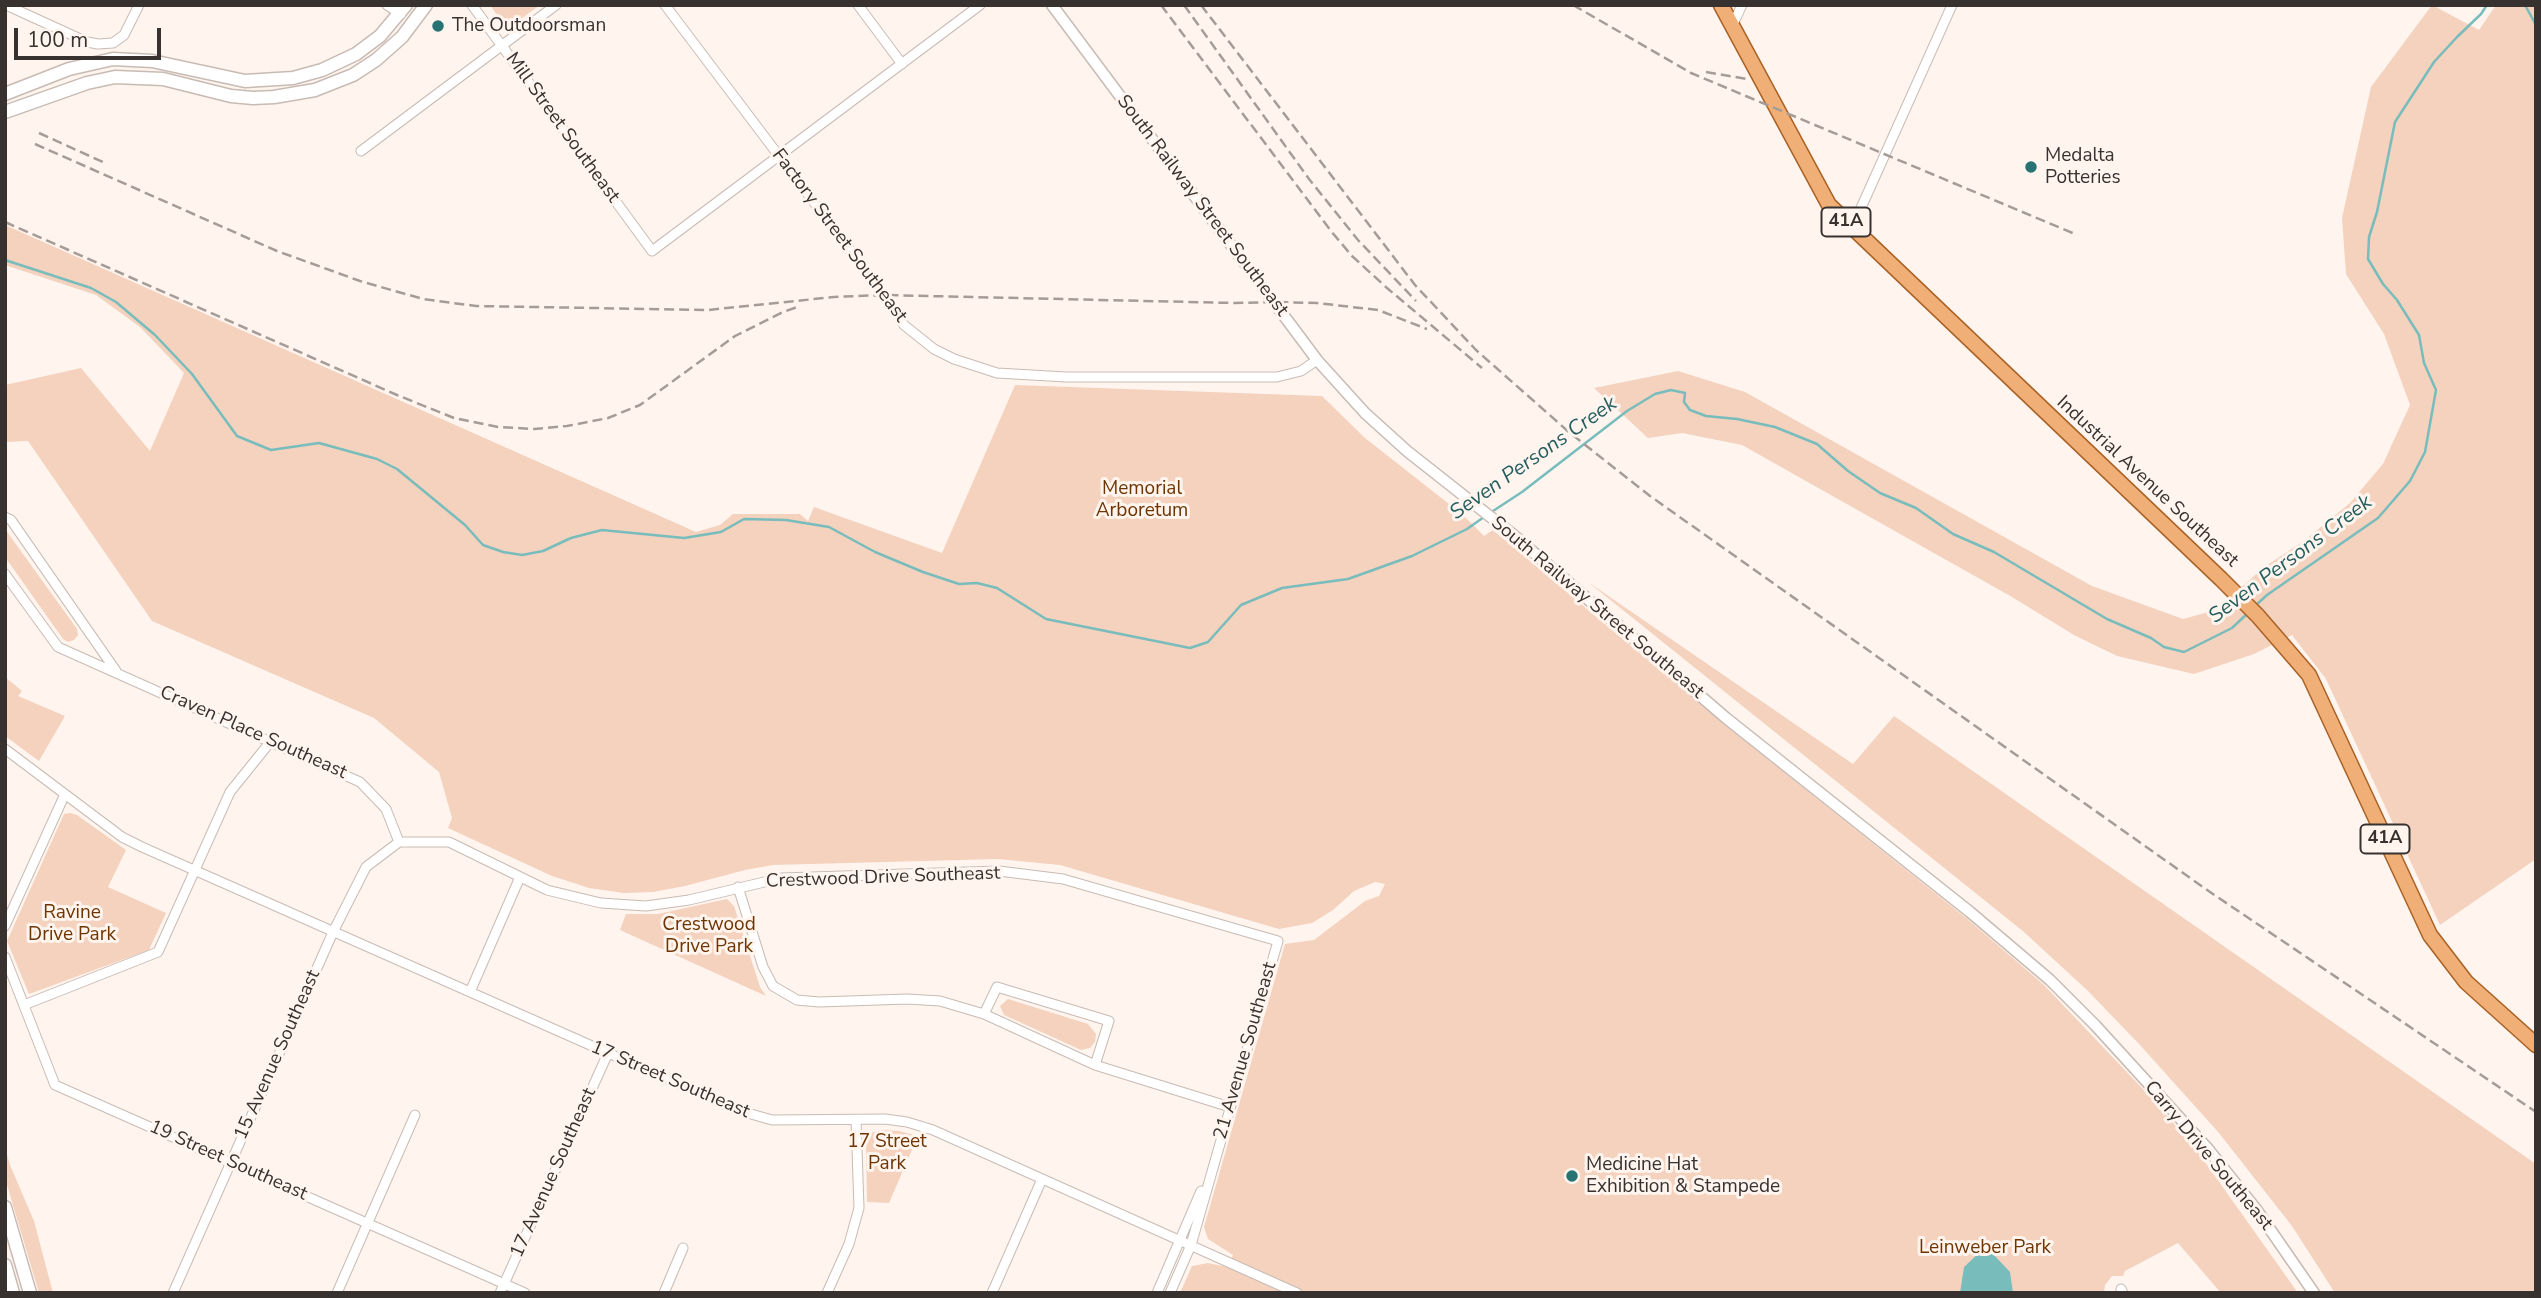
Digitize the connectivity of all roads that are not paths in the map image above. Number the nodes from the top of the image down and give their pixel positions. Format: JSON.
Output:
{"nodes":[{"id":1,"x":6,"y":5,"type":"edge"},
{"id":2,"x":139,"y":5,"type":"edge"},
{"id":3,"x":387,"y":5,"type":"edge"},
{"id":4,"x":426,"y":5,"type":"edge"},
{"id":5,"x":472,"y":5,"type":"edge"},
{"id":6,"x":556,"y":5,"type":"edge"},
{"id":7,"x":665,"y":5,"type":"edge"},
{"id":8,"x":858,"y":5,"type":"edge"},
{"id":9,"x":980,"y":5,"type":"edge"},
{"id":10,"x":1052,"y":5,"type":"edge"},
{"id":11,"x":1721,"y":5,"type":"edge"},
{"id":12,"x":1742,"y":5,"type":"edge"},
{"id":13,"x":1952,"y":5,"type":"edge"},
{"id":14,"x":404,"y":10,"type":"edge"},
{"id":15,"x":1732,"y":26,"type":"junction"},
{"id":16,"x":501,"y":45,"type":"junction"},
{"id":17,"x":902,"y":64,"type":"junction"},
{"id":18,"x":7,"y":93,"type":"edge"},
{"id":19,"x":31,"y":102,"type":"junction"},
{"id":20,"x":5,"y":112,"type":"edge"},
{"id":21,"x":361,"y":150,"type":"dead end"},
{"id":22,"x":779,"y":156,"type":"junction"},
{"id":23,"x":1852,"y":228,"type":"junction"},
{"id":24,"x":1317,"y":360,"type":"junction"},
{"id":25,"x":5,"y":517,"type":"edge"},
{"id":26,"x":5,"y":574,"type":"edge"},
{"id":27,"x":117,"y":672,"type":"junction"},
{"id":28,"x":271,"y":741,"type":"junction"},
{"id":29,"x":5,"y":749,"type":"edge"},
{"id":30,"x":65,"y":794,"type":"junction"},
{"id":31,"x":399,"y":842,"type":"junction"},
{"id":32,"x":194,"y":870,"type":"junction"},
{"id":33,"x":520,"y":877,"type":"junction"},
{"id":34,"x":738,"y":887,"type":"junction"},
{"id":35,"x":5,"y":926,"type":"edge"},
{"id":36,"x":333,"y":932,"type":"junction"},
{"id":37,"x":1278,"y":941,"type":"joint"},
{"id":38,"x":5,"y":957,"type":"edge"},
{"id":39,"x":470,"y":992,"type":"junction"},
{"id":40,"x":24,"y":1005,"type":"junction"},
{"id":41,"x":984,"y":1014,"type":"junction"},
{"id":42,"x":2095,"y":1025,"type":"joint"},
{"id":43,"x":2536,"y":1045,"type":"edge"},
{"id":44,"x":608,"y":1053,"type":"junction"},
{"id":45,"x":1095,"y":1065,"type":"junction"},
{"id":46,"x":1230,"y":1107,"type":"junction"},
{"id":47,"x":415,"y":1115,"type":"dead end"},
{"id":48,"x":856,"y":1120,"type":"junction"},
{"id":49,"x":1214,"y":1160,"type":"junction"},
{"id":50,"x":231,"y":1162,"type":"junction"},
{"id":51,"x":1042,"y":1179,"type":"junction"},
{"id":52,"x":5,"y":1207,"type":"edge"},
{"id":53,"x":368,"y":1223,"type":"junction"},
{"id":54,"x":1180,"y":1240,"type":"junction"},
{"id":55,"x":1191,"y":1245,"type":"junction"},
{"id":56,"x":683,"y":1248,"type":"dead end"},
{"id":57,"x":5,"y":1265,"type":"edge"},
{"id":58,"x":502,"y":1288,"type":"edge"},
{"id":59,"x":13,"y":1293,"type":"edge"},
{"id":60,"x":30,"y":1293,"type":"edge"},
{"id":61,"x":173,"y":1293,"type":"edge"},
{"id":62,"x":337,"y":1293,"type":"edge"},
{"id":63,"x":525,"y":1293,"type":"edge"},
{"id":64,"x":664,"y":1293,"type":"edge"},
{"id":65,"x":827,"y":1293,"type":"edge"},
{"id":66,"x":992,"y":1293,"type":"edge"},
{"id":67,"x":1157,"y":1293,"type":"edge"},
{"id":68,"x":1170,"y":1293,"type":"edge"},
{"id":69,"x":1297,"y":1293,"type":"edge"},
{"id":70,"x":2314,"y":1293,"type":"edge"}],
"edges":[{"from":1,"to":2,"type":"street"},
{"from":3,"to":14,"type":"street"},
{"from":4,"to":19,"type":"main road"},
{"from":5,"to":16,"type":"street","name":"Mill Street Southeast"},
{"from":6,"to":16,"type":"street"},
{"from":7,"to":22,"type":"street","name":"Factory Street Southeast"},
{"from":8,"to":17,"type":"street"},
{"from":9,"to":17,"type":"street"},
{"from":10,"to":24,"type":"street","name":"South Railway Street Southeast"},
{"from":11,"to":15,"type":"main road","name":"Industrial Avenue Southeast","number":"41A"},
{"from":12,"to":15,"type":"street"},
{"from":13,"to":23,"type":"street"},
{"from":14,"to":18,"type":"main road"},
{"from":15,"to":23,"type":"main road","name":"Industrial Avenue Southeast","number":"41A"},
{"from":16,"to":21,"type":"street"},
{"from":16,"to":22,"type":"street","name":"Mill Street Southeast"},
{"from":17,"to":22,"type":"street"},
{"from":18,"to":19,"type":"main road"},
{"from":19,"to":20,"type":"main road"},
{"from":22,"to":24,"type":"street","name":"Factory Street Southeast"},
{"from":23,"to":43,"type":"main road","name":"Industrial Avenue Southeast","number":"41A"},
{"from":24,"to":42,"type":"street","name":"South Railway Street Southeast"},
{"from":25,"to":27,"type":"street"},
{"from":26,"to":27,"type":"street","name":"Craven Place Southeast"},
{"from":27,"to":28,"type":"street","name":"Craven Place Southeast"},
{"from":28,"to":31,"type":"street","name":"Craven Place Southeast"},
{"from":28,"to":32,"type":"street"},
{"from":29,"to":30,"type":"street","name":"17 Street Southeast"},
{"from":30,"to":32,"type":"street","name":"17 Street Southeast"},
{"from":30,"to":35,"type":"street"},
{"from":31,"to":33,"type":"street","name":"Crestwood Drive Southeast"},
{"from":31,"to":36,"type":"street"},
{"from":32,"to":36,"type":"street","name":"17 Street Southeast"},
{"from":32,"to":40,"type":"street"},
{"from":33,"to":34,"type":"street","name":"Crestwood Drive Southeast"},
{"from":33,"to":39,"type":"street"},
{"from":34,"to":37,"type":"street","name":"Crestwood Drive Southeast"},
{"from":34,"to":41,"type":"street"},
{"from":36,"to":39,"type":"street","name":"17 Street Southeast"},
{"from":36,"to":50,"type":"street","name":"15 Avenue Southeast"},
{"from":37,"to":46,"type":"street","name":"21 Avenue Southeast"},
{"from":38,"to":40,"type":"street","name":"19 Street Southeast"},
{"from":39,"to":44,"type":"street","name":"17 Street Southeast"},
{"from":40,"to":50,"type":"street","name":"19 Street Southeast"},
{"from":41,"to":45,"type":"street"},
{"from":41,"to":45,"type":"street"},
{"from":42,"to":70,"type":"street","name":"Carry Drive Southeast"},
{"from":44,"to":48,"type":"street","name":"17 Street Southeast"},
{"from":44,"to":58,"type":"street","name":"17 Avenue Southeast"},
{"from":45,"to":46,"type":"street"},
{"from":46,"to":49,"type":"street","name":"21 Avenue Southeast"},
{"from":47,"to":53,"type":"street"},
{"from":48,"to":51,"type":"street","name":"17 Street Southeast"},
{"from":48,"to":65,"type":"street"},
{"from":49,"to":54,"type":"street","name":"21 Avenue Southeast"},
{"from":49,"to":55,"type":"street","name":"21 Avenue Southeast"},
{"from":50,"to":53,"type":"street","name":"19 Street Southeast"},
{"from":50,"to":61,"type":"street","name":"15 Avenue Southeast"},
{"from":51,"to":54,"type":"street","name":"17 Street Southeast"},
{"from":51,"to":66,"type":"street"},
{"from":52,"to":60,"type":"main road"},
{"from":53,"to":58,"type":"street","name":"19 Street Southeast"},
{"from":53,"to":62,"type":"street"},
{"from":54,"to":55,"type":"street","name":"17 Street Southeast"},
{"from":54,"to":67,"type":"street","name":"21 Avenue Southeast"},
{"from":55,"to":68,"type":"street","name":"21 Avenue Southeast"},
{"from":55,"to":69,"type":"street","name":"17 Street Southeast"},
{"from":56,"to":64,"type":"street"},
{"from":57,"to":59,"type":"main road"},
{"from":58,"to":63,"type":"street","name":"19 Street Southeast"}]}
